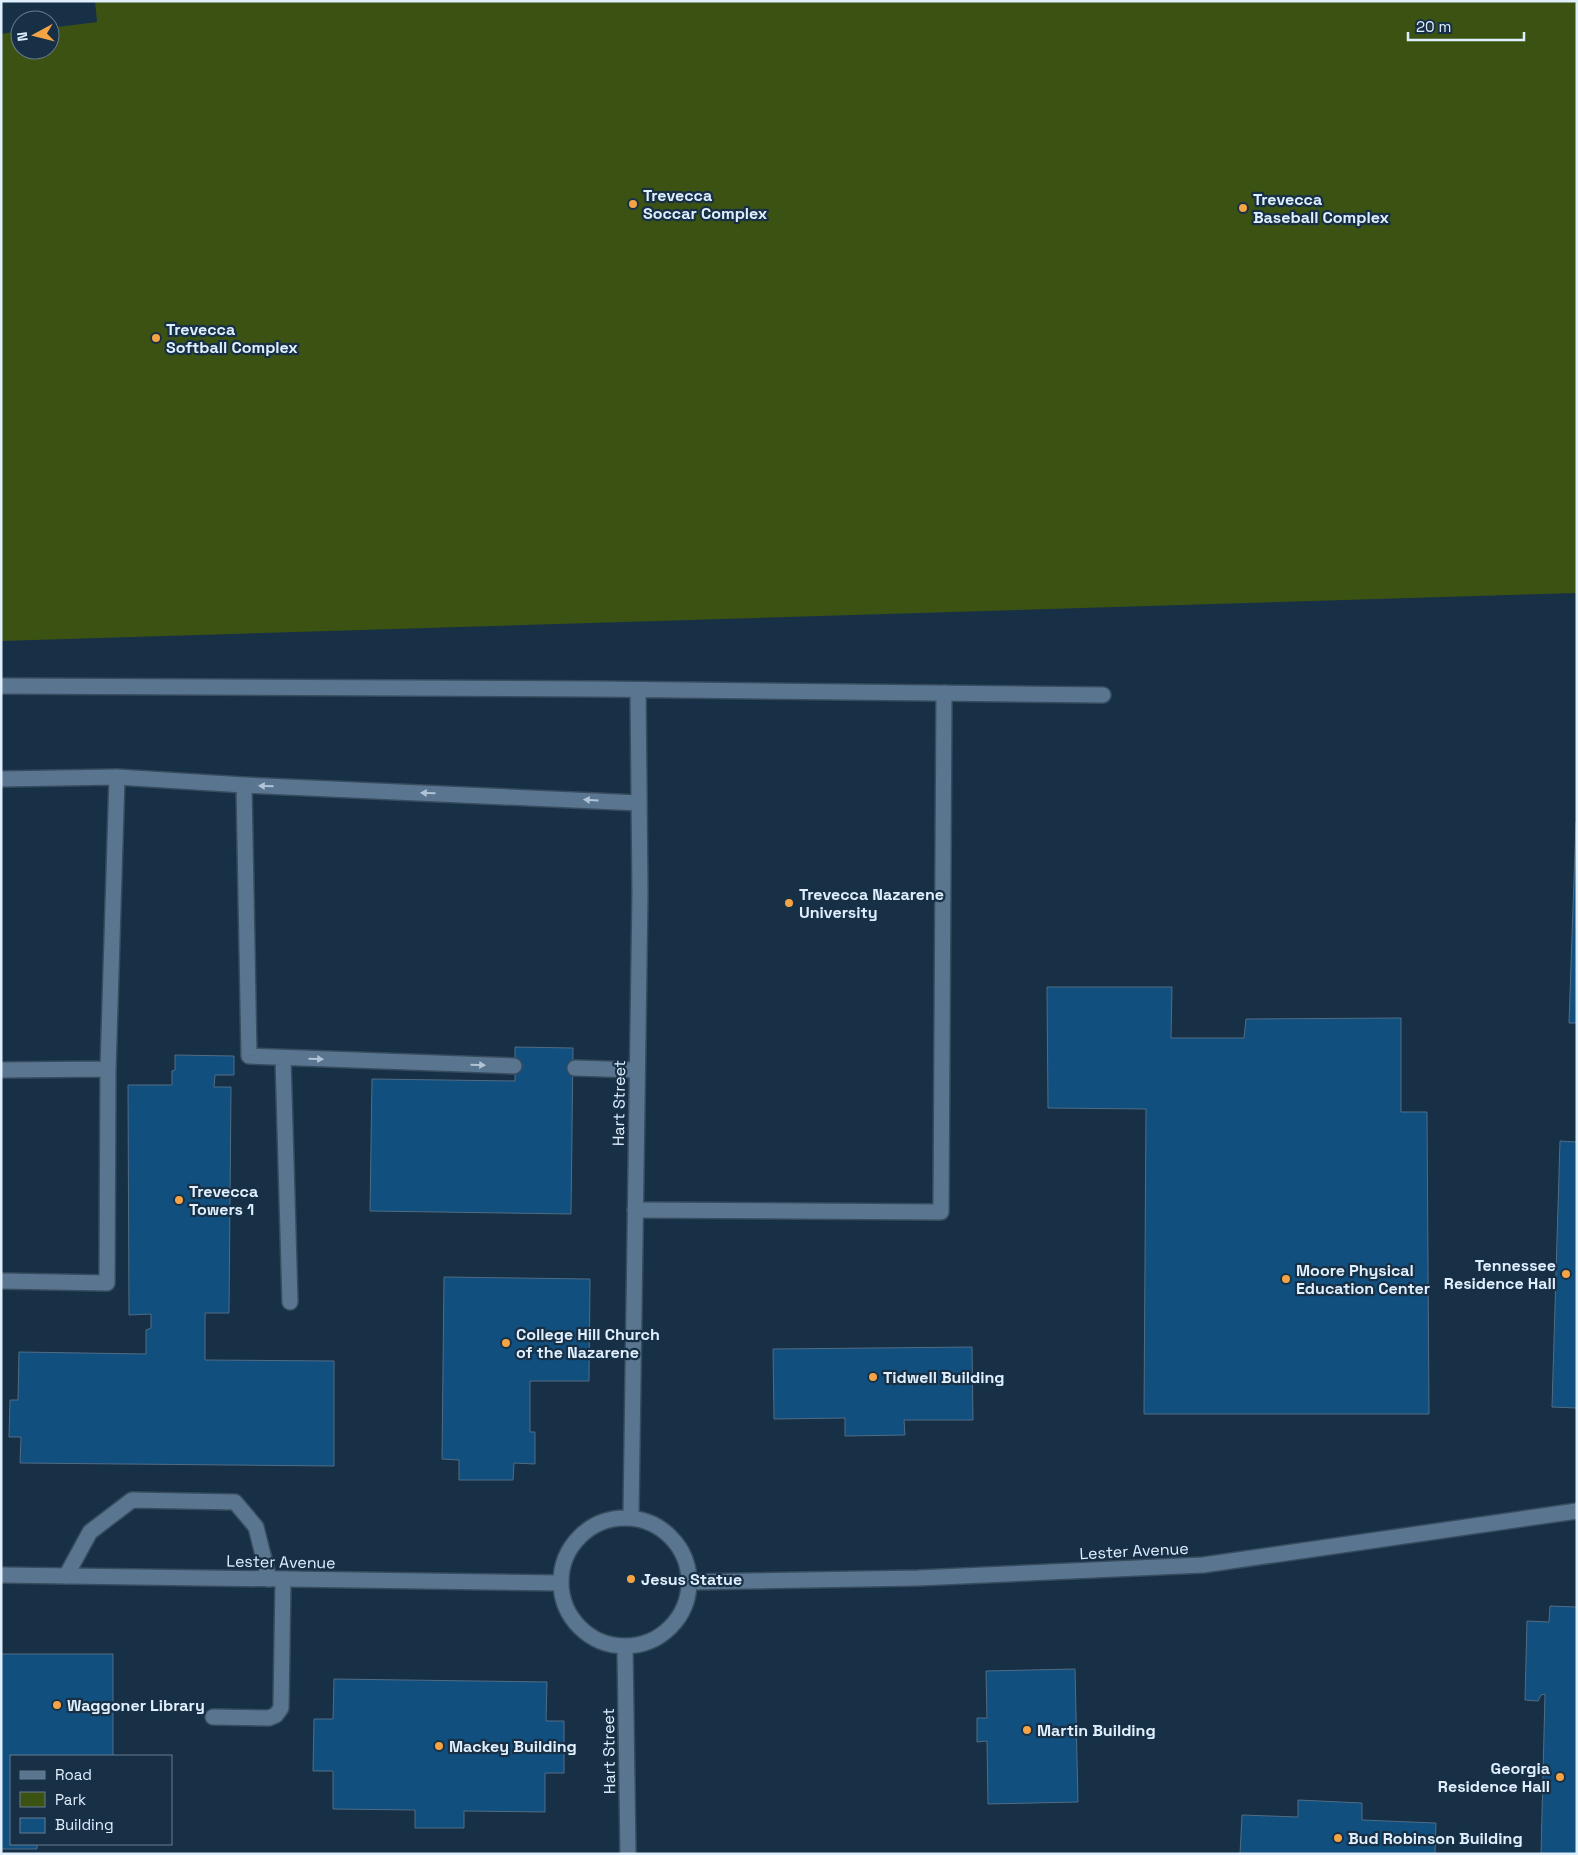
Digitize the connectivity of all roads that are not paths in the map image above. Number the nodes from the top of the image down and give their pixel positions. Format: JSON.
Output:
{"nodes":[{"id":1,"x":1,"y":686,"type":"edge"},
{"id":2,"x":638,"y":690,"type":"junction"},
{"id":3,"x":944,"y":693,"type":"junction"},
{"id":4,"x":1103,"y":695,"type":"dead end"},
{"id":5,"x":118,"y":777,"type":"junction"},
{"id":6,"x":1,"y":779,"type":"edge"},
{"id":7,"x":244,"y":785,"type":"junction"},
{"id":8,"x":639,"y":803,"type":"junction"},
{"id":9,"x":283,"y":1058,"type":"junction"},
{"id":10,"x":514,"y":1066,"type":"dead end"},
{"id":11,"x":575,"y":1068,"type":"dead end"},
{"id":12,"x":108,"y":1069,"type":"junction"},
{"id":13,"x":1,"y":1070,"type":"edge"},
{"id":14,"x":636,"y":1070,"type":"junction"},
{"id":15,"x":635,"y":1210,"type":"junction"},
{"id":16,"x":1,"y":1281,"type":"edge"},
{"id":17,"x":290,"y":1302,"type":"dead end"},
{"id":18,"x":1577,"y":1511,"type":"edge"},
{"id":19,"x":631,"y":1516,"type":"junction"},
{"id":20,"x":1,"y":1575,"type":"edge"},
{"id":21,"x":66,"y":1576,"type":"junction"},
{"id":22,"x":276,"y":1579,"type":"junction"},
{"id":23,"x":689,"y":1582,"type":"junction"},
{"id":24,"x":560,"y":1583,"type":"junction"},
{"id":25,"x":625,"y":1647,"type":"junction"},
{"id":26,"x":213,"y":1718,"type":"dead end"},
{"id":27,"x":628,"y":1854,"type":"edge"}],
"edges":[{"from":1,"to":2,"type":"street"},
{"from":2,"to":3,"type":"street"},
{"from":2,"to":8,"type":"street","name":"Hart Street"},
{"from":3,"to":4,"type":"street"},
{"from":3,"to":15,"type":"street"},
{"from":5,"to":6,"type":"street"},
{"from":5,"to":7,"type":"street"},
{"from":5,"to":12,"type":"street"},
{"from":8,"to":7,"type":"street","one_way":true},
{"from":7,"to":9,"type":"street"},
{"from":8,"to":14,"type":"street","name":"Hart Street"},
{"from":9,"to":10,"type":"street","one_way":true},
{"from":9,"to":17,"type":"street"},
{"from":11,"to":14,"type":"street"},
{"from":12,"to":13,"type":"street"},
{"from":12,"to":16,"type":"street"},
{"from":14,"to":15,"type":"street","name":"Hart Street"},
{"from":15,"to":19,"type":"street","name":"Hart Street"},
{"from":18,"to":23,"type":"street","name":"Lester Avenue"},
{"from":19,"to":23,"type":"street"},
{"from":19,"to":24,"type":"street"},
{"from":20,"to":21,"type":"street","name":"Lester Avenue"},
{"from":21,"to":22,"type":"street","name":"Lester Avenue"},
{"from":21,"to":22,"type":"street"},
{"from":22,"to":24,"type":"street","name":"Lester Avenue"},
{"from":22,"to":26,"type":"street"},
{"from":23,"to":25,"type":"street"},
{"from":24,"to":25,"type":"street"},
{"from":25,"to":27,"type":"street","name":"Hart Street"}]}
